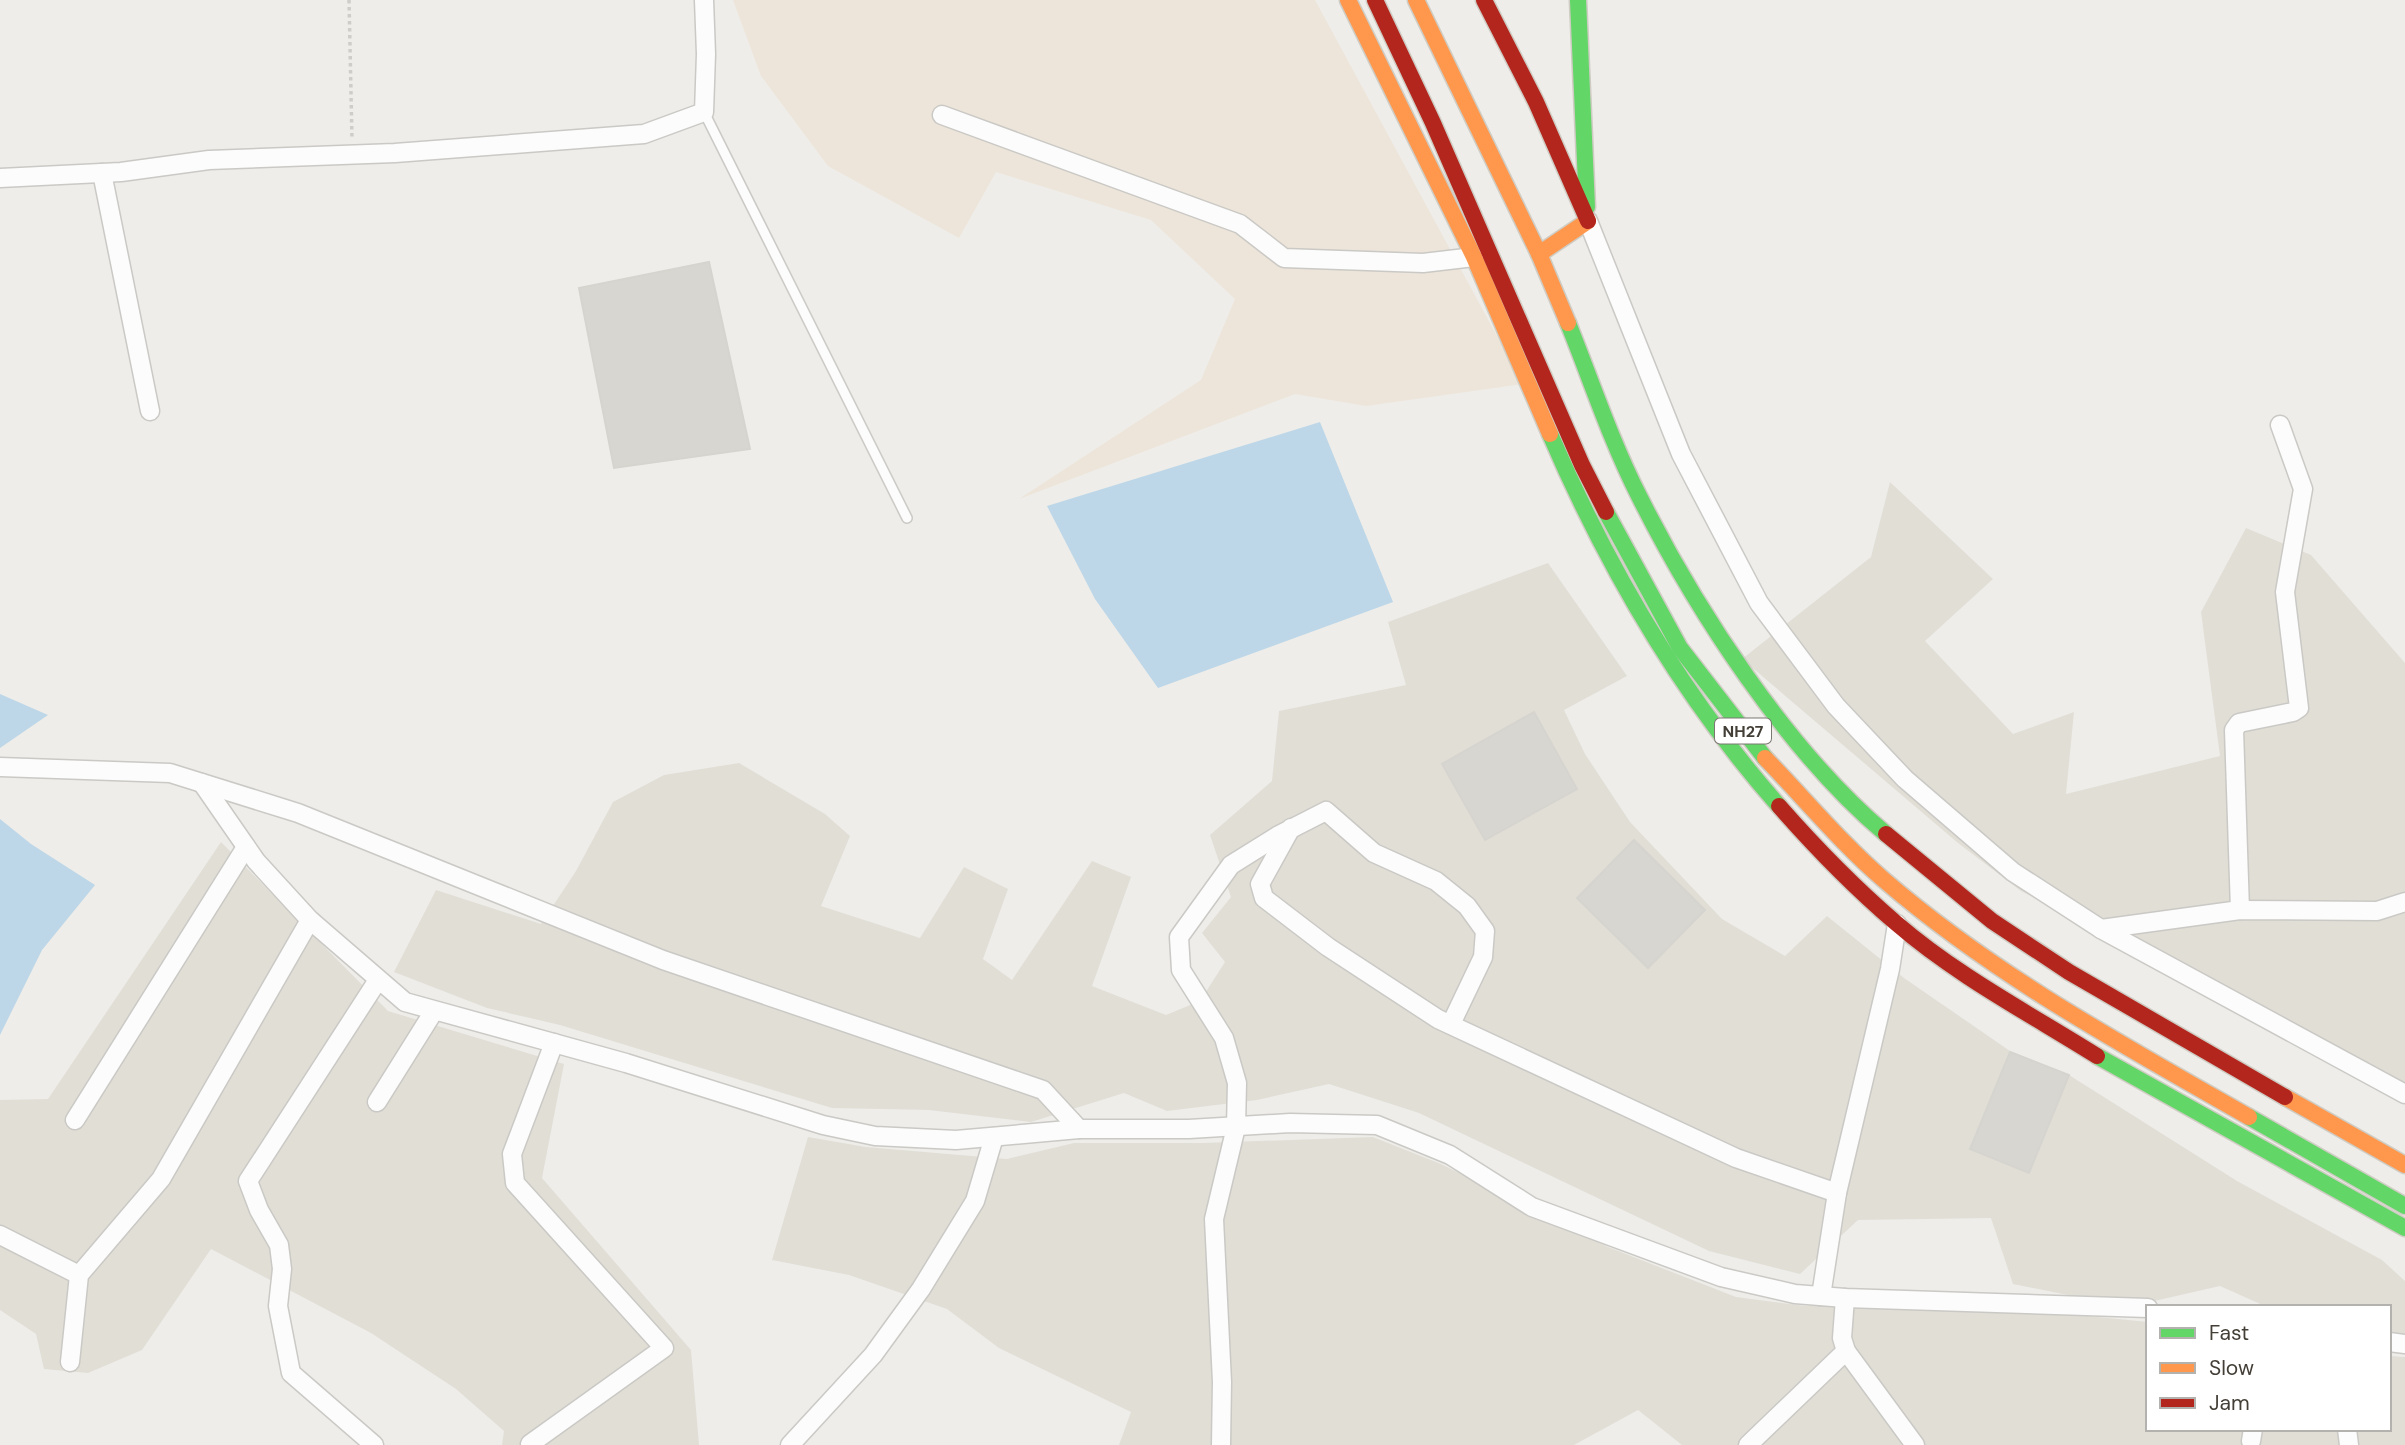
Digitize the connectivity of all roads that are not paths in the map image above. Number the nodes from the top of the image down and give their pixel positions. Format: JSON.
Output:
{"nodes":[{"id":1,"x":704,"y":0,"type":"edge"},
{"id":2,"x":1348,"y":0,"type":"edge"},
{"id":3,"x":1376,"y":0,"type":"edge"},
{"id":4,"x":1416,"y":0,"type":"edge"},
{"id":5,"x":1484,"y":0,"type":"edge"},
{"id":6,"x":1578,"y":0,"type":"edge"},
{"id":7,"x":704,"y":112,"type":"junction"},
{"id":8,"x":942,"y":115,"type":"dead end"},
{"id":9,"x":102,"y":173,"type":"junction"},
{"id":10,"x":0,"y":178,"type":"edge"},
{"id":11,"x":1588,"y":221,"type":"junction"},
{"id":12,"x":1539,"y":254,"type":"junction"},
{"id":13,"x":1474,"y":257,"type":"junction"},
{"id":14,"x":150,"y":411,"type":"dead end"},
{"id":15,"x":2280,"y":425,"type":"dead end"},
{"id":16,"x":907,"y":518,"type":"dead end"},
{"id":17,"x":0,"y":767,"type":"edge"},
{"id":18,"x":202,"y":783,"type":"junction"},
{"id":19,"x":1291,"y":828,"type":"junction"},
{"id":20,"x":246,"y":847,"type":"junction"},
{"id":21,"x":2405,"y":902,"type":"edge"},
{"id":22,"x":2240,"y":910,"type":"junction"},
{"id":23,"x":310,"y":920,"type":"junction"},
{"id":24,"x":1897,"y":924,"type":"junction"},
{"id":25,"x":2101,"y":929,"type":"junction"},
{"id":26,"x":378,"y":980,"type":"junction"},
{"id":27,"x":433,"y":1011,"type":"junction"},
{"id":28,"x":1451,"y":1024,"type":"junction"},
{"id":29,"x":554,"y":1043,"type":"junction"},
{"id":30,"x":2405,"y":1094,"type":"edge"},
{"id":31,"x":377,"y":1102,"type":"dead end"},
{"id":32,"x":75,"y":1120,"type":"dead end"},
{"id":33,"x":1236,"y":1127,"type":"junction"},
{"id":34,"x":1079,"y":1129,"type":"junction"},
{"id":35,"x":995,"y":1137,"type":"junction"},
{"id":36,"x":2405,"y":1165,"type":"edge"},
{"id":37,"x":1837,"y":1193,"type":"junction"},
{"id":38,"x":2405,"y":1206,"type":"edge"},
{"id":39,"x":2405,"y":1228,"type":"edge"},
{"id":40,"x":0,"y":1235,"type":"edge"},
{"id":41,"x":79,"y":1275,"type":"junction"},
{"id":42,"x":1821,"y":1296,"type":"junction"},
{"id":43,"x":1845,"y":1298,"type":"junction"},
{"id":44,"x":2146,"y":1308,"type":"edge"},
{"id":45,"x":1846,"y":1351,"type":"junction"},
{"id":46,"x":70,"y":1362,"type":"dead end"},
{"id":47,"x":530,"y":1444,"type":"edge"},
{"id":48,"x":374,"y":1445,"type":"edge"},
{"id":49,"x":790,"y":1445,"type":"edge"},
{"id":50,"x":1221,"y":1445,"type":"edge"},
{"id":51,"x":1748,"y":1445,"type":"edge"},
{"id":52,"x":1915,"y":1445,"type":"edge"}],
"edges":[{"from":1,"to":7,"type":"street"},
{"from":2,"to":13,"type":"main road"},
{"from":3,"to":38,"type":"main road","number":"NH27"},
{"from":4,"to":12,"type":"main road","number":"NH27"},
{"from":5,"to":11,"type":"main road"},
{"from":6,"to":11,"type":"main road"},
{"from":7,"to":9,"type":"street"},
{"from":7,"to":16,"type":"lane"},
{"from":8,"to":13,"type":"street"},
{"from":9,"to":10,"type":"street"},
{"from":9,"to":14,"type":"street"},
{"from":11,"to":12,"type":"main road"},
{"from":11,"to":25,"type":"street"},
{"from":12,"to":36,"type":"main road","number":"NH27"},
{"from":13,"to":24,"type":"main road"},
{"from":15,"to":22,"type":"street"},
{"from":17,"to":18,"type":"street"},
{"from":18,"to":20,"type":"street"},
{"from":18,"to":34,"type":"street"},
{"from":19,"to":28,"type":"street"},
{"from":19,"to":28,"type":"street"},
{"from":19,"to":33,"type":"street"},
{"from":20,"to":23,"type":"street"},
{"from":20,"to":32,"type":"street"},
{"from":21,"to":22,"type":"street"},
{"from":22,"to":25,"type":"street"},
{"from":23,"to":26,"type":"street"},
{"from":23,"to":41,"type":"street"},
{"from":24,"to":37,"type":"street"},
{"from":24,"to":39,"type":"main road"},
{"from":25,"to":30,"type":"street"},
{"from":26,"to":27,"type":"street"},
{"from":26,"to":48,"type":"street"},
{"from":27,"to":29,"type":"street"},
{"from":27,"to":31,"type":"street"},
{"from":28,"to":37,"type":"street"},
{"from":29,"to":35,"type":"street"},
{"from":29,"to":47,"type":"street"},
{"from":33,"to":34,"type":"street"},
{"from":33,"to":42,"type":"street"},
{"from":33,"to":50,"type":"street"},
{"from":34,"to":35,"type":"street"},
{"from":35,"to":49,"type":"street"},
{"from":37,"to":42,"type":"street"},
{"from":40,"to":41,"type":"street"},
{"from":41,"to":46,"type":"street"},
{"from":42,"to":43,"type":"street"},
{"from":43,"to":44,"type":"street"},
{"from":43,"to":45,"type":"street"},
{"from":45,"to":51,"type":"street"},
{"from":45,"to":52,"type":"street"}]}
